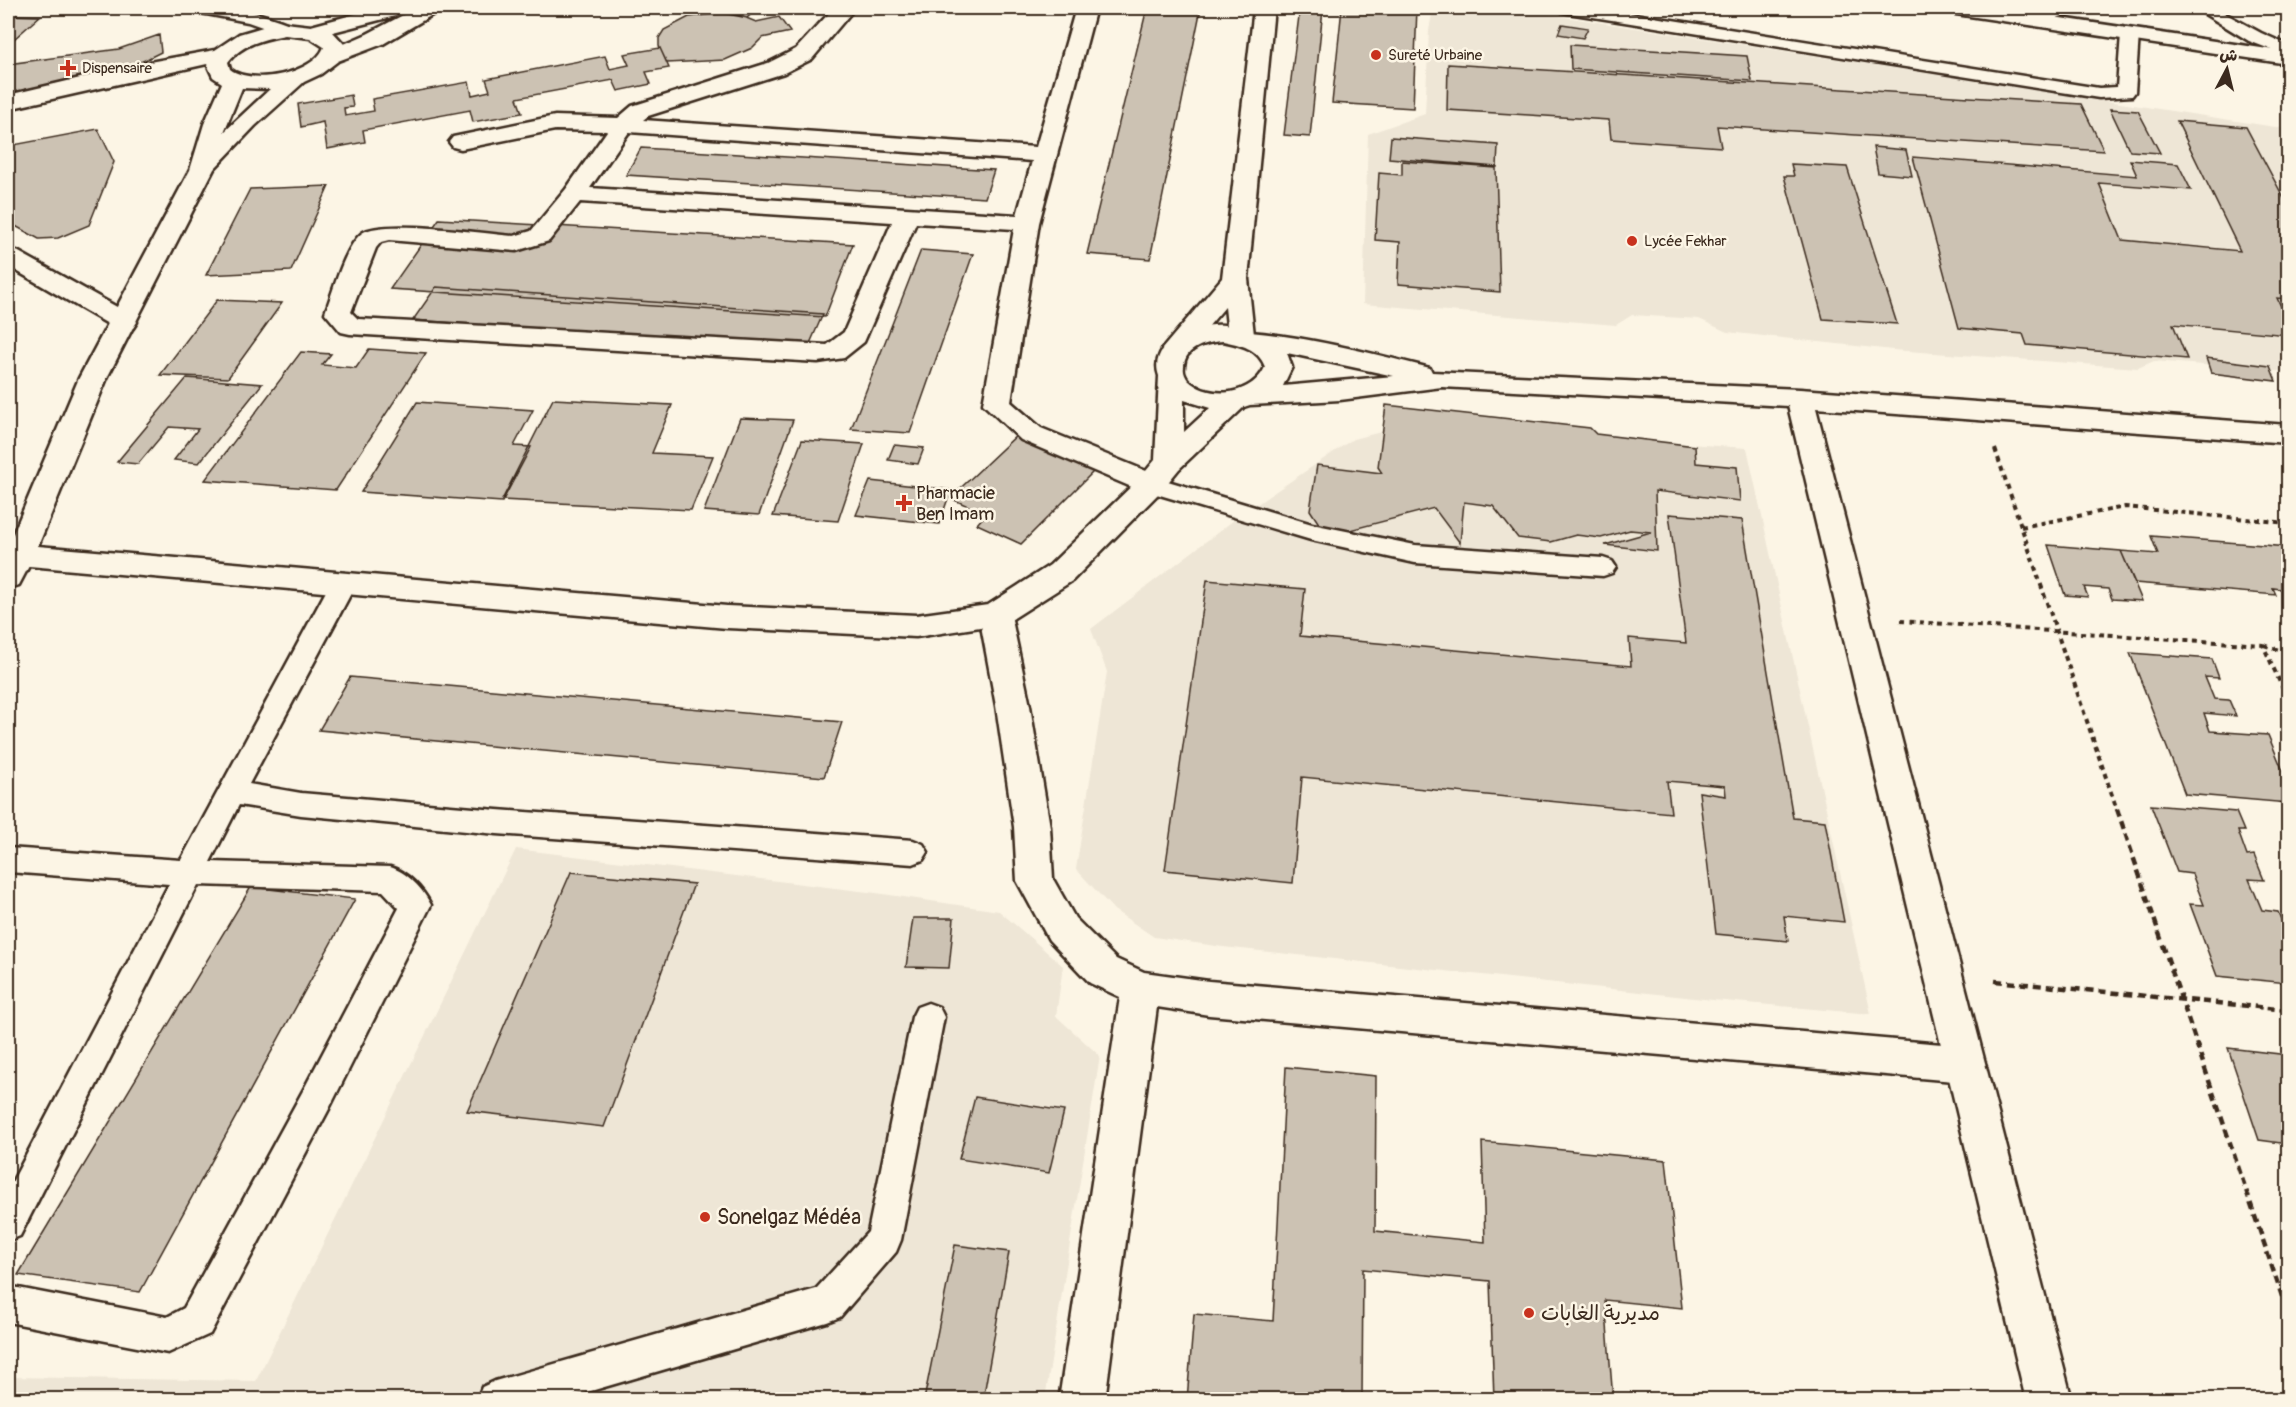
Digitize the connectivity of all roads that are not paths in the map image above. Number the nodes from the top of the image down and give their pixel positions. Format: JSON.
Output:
{"nodes":[{"id":1,"x":203,"y":8,"type":"edge"},
{"id":2,"x":400,"y":8,"type":"edge"},
{"id":3,"x":430,"y":8,"type":"edge"},
{"id":4,"x":845,"y":8,"type":"edge"},
{"id":5,"x":1086,"y":8,"type":"edge"},
{"id":6,"x":1264,"y":8,"type":"edge"},
{"id":7,"x":1568,"y":8,"type":"edge"},
{"id":8,"x":1956,"y":8,"type":"edge"},
{"id":9,"x":2070,"y":8,"type":"edge"},
{"id":10,"x":2203,"y":8,"type":"edge"},
{"id":11,"x":2033,"y":20,"type":"junction"},
{"id":12,"x":285,"y":30,"type":"junction"},
{"id":13,"x":315,"y":31,"type":"junction"},
{"id":14,"x":2130,"y":34,"type":"junction"},
{"id":15,"x":2289,"y":51,"type":"edge"},
{"id":16,"x":331,"y":56,"type":"junction"},
{"id":17,"x":2289,"y":58,"type":"edge"},
{"id":18,"x":226,"y":70,"type":"junction"},
{"id":19,"x":296,"y":77,"type":"junction"},
{"id":20,"x":8,"y":102,"type":"edge"},
{"id":21,"x":621,"y":127,"type":"junction"},
{"id":22,"x":461,"y":142,"type":"dead end"},
{"id":23,"x":1044,"y":155,"type":"junction"},
{"id":24,"x":202,"y":170,"type":"junction"},
{"id":25,"x":574,"y":194,"type":"junction"},
{"id":26,"x":907,"y":216,"type":"junction"},
{"id":27,"x":1026,"y":223,"type":"junction"},
{"id":28,"x":8,"y":256,"type":"edge"},
{"id":29,"x":1235,"y":279,"type":"junction"},
{"id":30,"x":124,"y":322,"type":"junction"},
{"id":31,"x":1247,"y":337,"type":"junction"},
{"id":32,"x":1175,"y":349,"type":"junction"},
{"id":33,"x":1171,"y":378,"type":"junction"},
{"id":34,"x":1442,"y":379,"type":"junction"},
{"id":35,"x":1800,"y":398,"type":"junction"},
{"id":36,"x":1243,"y":399,"type":"junction"},
{"id":37,"x":2289,"y":434,"type":"edge"},
{"id":38,"x":1160,"y":473,"type":"junction"},
{"id":39,"x":13,"y":566,"type":"edge"},
{"id":40,"x":1603,"y":567,"type":"dead end"},
{"id":41,"x":344,"y":582,"type":"junction"},
{"id":42,"x":995,"y":615,"type":"junction"},
{"id":43,"x":231,"y":792,"type":"junction"},
{"id":44,"x":913,"y":852,"type":"dead end"},
{"id":45,"x":8,"y":860,"type":"edge"},
{"id":46,"x":187,"y":873,"type":"junction"},
{"id":47,"x":1140,"y":988,"type":"junction"},
{"id":48,"x":928,"y":1017,"type":"dead end"},
{"id":49,"x":1965,"y":1064,"type":"junction"},
{"id":50,"x":8,"y":1224,"type":"edge"},
{"id":51,"x":8,"y":1304,"type":"edge"},
{"id":52,"x":495,"y":1400,"type":"edge"},
{"id":53,"x":1082,"y":1400,"type":"edge"},
{"id":54,"x":2049,"y":1400,"type":"edge"}],
"edges":[{"from":1,"to":12,"type":"street"},
{"from":2,"to":13,"type":"street"},
{"from":3,"to":16,"type":"street"},
{"from":4,"to":21,"type":"street"},
{"from":5,"to":23,"type":"street"},
{"from":6,"to":29,"type":"street"},
{"from":7,"to":14,"type":"lane"},
{"from":8,"to":11,"type":"street"},
{"from":9,"to":11,"type":"lane"},
{"from":10,"to":15,"type":"lane"},
{"from":11,"to":14,"type":"street"},
{"from":12,"to":13,"type":"street"},
{"from":12,"to":18,"type":"street"},
{"from":13,"to":16,"type":"street"},
{"from":14,"to":17,"type":"street"},
{"from":16,"to":19,"type":"street"},
{"from":18,"to":19,"type":"street"},
{"from":18,"to":20,"type":"street"},
{"from":18,"to":24,"type":"street"},
{"from":19,"to":24,"type":"street"},
{"from":21,"to":22,"type":"street"},
{"from":21,"to":23,"type":"street"},
{"from":21,"to":25,"type":"street"},
{"from":23,"to":27,"type":"street"},
{"from":24,"to":30,"type":"street"},
{"from":25,"to":26,"type":"street"},
{"from":25,"to":26,"type":"street"},
{"from":26,"to":27,"type":"street"},
{"from":27,"to":38,"type":"street"},
{"from":28,"to":30,"type":"street"},
{"from":29,"to":31,"type":"street"},
{"from":29,"to":32,"type":"street"},
{"from":30,"to":39,"type":"street"},
{"from":31,"to":32,"type":"street"},
{"from":31,"to":34,"type":"street"},
{"from":31,"to":36,"type":"street"},
{"from":32,"to":33,"type":"street"},
{"from":33,"to":36,"type":"street"},
{"from":33,"to":38,"type":"street"},
{"from":34,"to":35,"type":"street"},
{"from":34,"to":36,"type":"street"},
{"from":35,"to":37,"type":"street"},
{"from":35,"to":49,"type":"street"},
{"from":36,"to":38,"type":"street"},
{"from":38,"to":40,"type":"lane"},
{"from":38,"to":42,"type":"street"},
{"from":39,"to":41,"type":"street"},
{"from":41,"to":42,"type":"street"},
{"from":41,"to":43,"type":"lane"},
{"from":42,"to":47,"type":"street"},
{"from":43,"to":44,"type":"lane"},
{"from":43,"to":46,"type":"lane"},
{"from":45,"to":46,"type":"lane"},
{"from":46,"to":50,"type":"lane"},
{"from":46,"to":51,"type":"lane"},
{"from":47,"to":49,"type":"street"},
{"from":47,"to":53,"type":"street"},
{"from":48,"to":52,"type":"lane"},
{"from":49,"to":54,"type":"street"}]}
